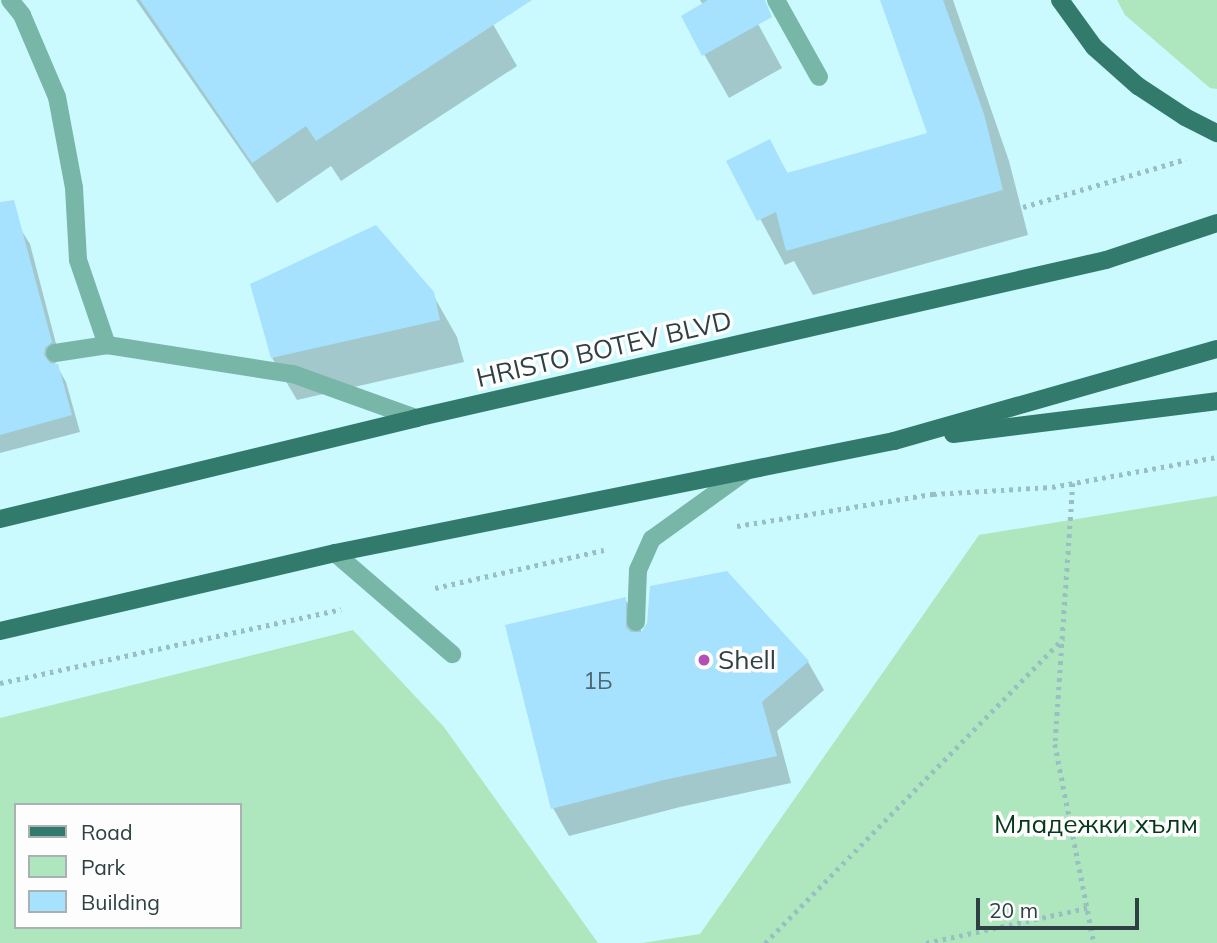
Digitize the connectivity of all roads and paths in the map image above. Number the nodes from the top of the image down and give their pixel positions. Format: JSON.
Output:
{"nodes":[{"id":1,"x":10,"y":0,"type":"edge"},
{"id":2,"x":776,"y":0,"type":"edge"},
{"id":3,"x":1060,"y":0,"type":"edge"},
{"id":4,"x":819,"y":77,"type":"dead end"},
{"id":5,"x":1217,"y":133,"type":"edge"},
{"id":6,"x":1192,"y":158,"type":"dead end"},
{"id":7,"x":1023,"y":207,"type":"dead end"},
{"id":8,"x":1217,"y":223,"type":"edge"},
{"id":9,"x":107,"y":345,"type":"junction"},
{"id":10,"x":1217,"y":349,"type":"edge"},
{"id":11,"x":55,"y":353,"type":"dead end"},
{"id":12,"x":1217,"y":401,"type":"edge"},
{"id":13,"x":416,"y":418,"type":"junction"},
{"id":14,"x":894,"y":441,"type":"junction"},
{"id":15,"x":746,"y":472,"type":"junction"},
{"id":16,"x":1073,"y":483,"type":"dead end"},
{"id":17,"x":0,"y":519,"type":"edge"},
{"id":18,"x":335,"y":554,"type":"junction"},
{"id":19,"x":636,"y":622,"type":"dead end"},
{"id":20,"x":0,"y":631,"type":"edge"},
{"id":21,"x":1063,"y":639,"type":"junction"},
{"id":22,"x":452,"y":654,"type":"dead end"},
{"id":23,"x":1087,"y":908,"type":"junction"},
{"id":24,"x":765,"y":943,"type":"edge"},
{"id":25,"x":926,"y":943,"type":"edge"},
{"id":26,"x":1094,"y":943,"type":"edge"}],
"edges":[{"from":1,"to":9,"type":"lane"},
{"from":2,"to":4,"type":"lane"},
{"from":3,"to":5,"type":"main road"},
{"from":6,"to":7,"type":"path"},
{"from":8,"to":13,"type":"main road","name":"HRISTO BOTEV BLVD"},
{"from":9,"to":11,"type":"lane"},
{"from":9,"to":13,"type":"lane"},
{"from":10,"to":14,"type":"main road"},
{"from":12,"to":14,"type":"main road"},
{"from":13,"to":17,"type":"main road","name":"HRISTO BOTEV BLVD"},
{"from":14,"to":15,"type":"main road"},
{"from":15,"to":18,"type":"main road"},
{"from":15,"to":19,"type":"lane"},
{"from":16,"to":21,"type":"path"},
{"from":18,"to":20,"type":"main road"},
{"from":18,"to":22,"type":"lane"},
{"from":21,"to":23,"type":"path"},
{"from":21,"to":24,"type":"path"},
{"from":23,"to":25,"type":"path"},
{"from":23,"to":26,"type":"path"}]}
